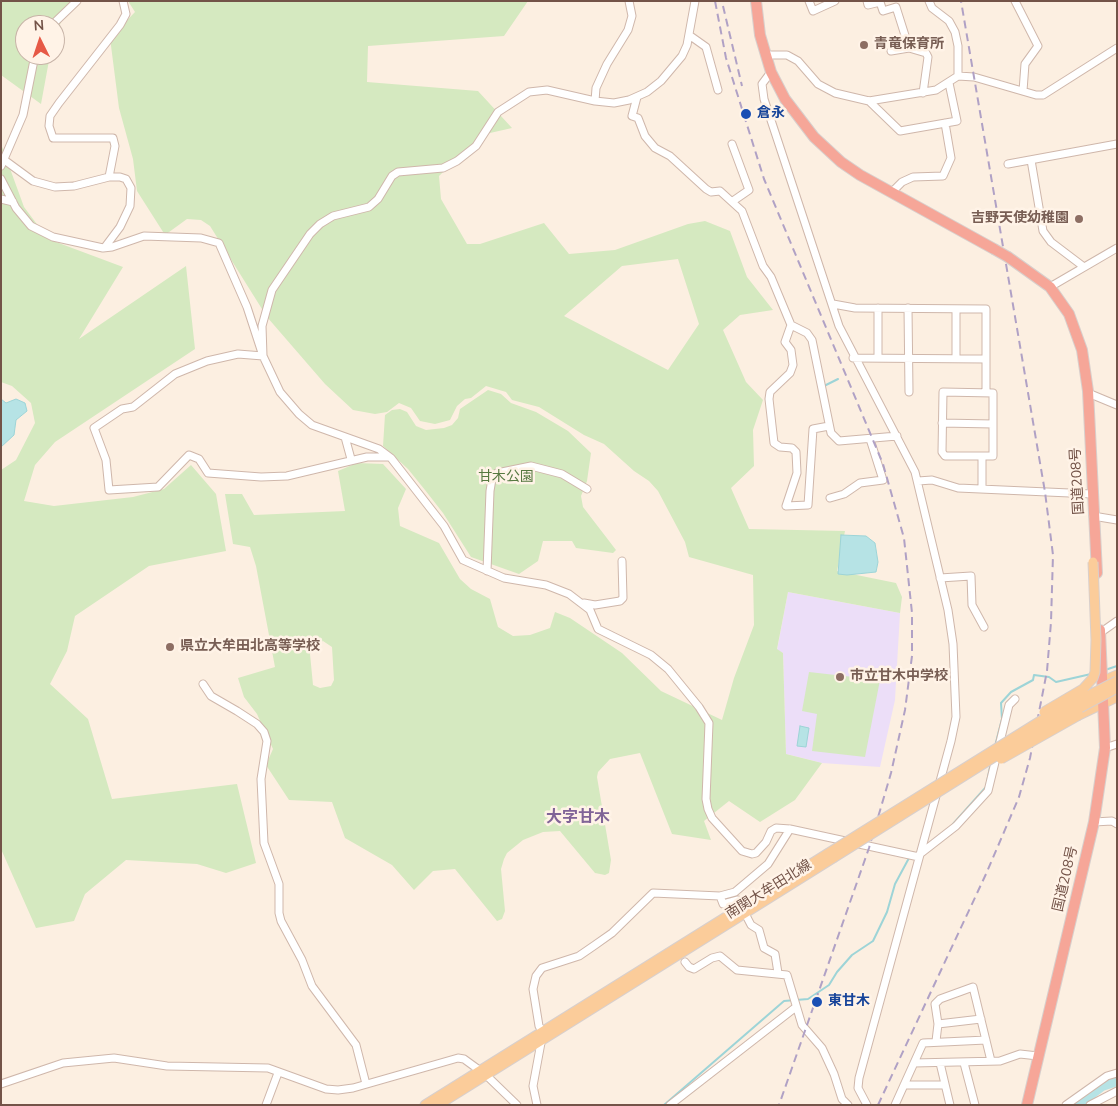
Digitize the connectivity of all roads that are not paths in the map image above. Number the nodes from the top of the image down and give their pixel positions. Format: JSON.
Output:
{"nodes":[{"id":1,"x":77,"y":1,"type":"edge"},
{"id":2,"x":123,"y":1,"type":"edge"},
{"id":3,"x":629,"y":1,"type":"edge"},
{"id":4,"x":695,"y":1,"type":"edge"},
{"id":5,"x":756,"y":1,"type":"edge"},
{"id":6,"x":809,"y":1,"type":"edge"},
{"id":7,"x":835,"y":1,"type":"edge"},
{"id":8,"x":867,"y":1,"type":"edge"},
{"id":9,"x":930,"y":1,"type":"edge"},
{"id":10,"x":1015,"y":1,"type":"edge"},
{"id":11,"x":62,"y":15,"type":"edge"},
{"id":12,"x":689,"y":35,"type":"junction"},
{"id":13,"x":909,"y":48,"type":"junction"},
{"id":14,"x":1117,"y":48,"type":"edge"},
{"id":15,"x":891,"y":51,"type":"dead end"},
{"id":16,"x":766,"y":55,"type":"junction"},
{"id":17,"x":33,"y":65,"type":"edge"},
{"id":18,"x":771,"y":72,"type":"junction"},
{"id":19,"x":958,"y":76,"type":"junction"},
{"id":20,"x":948,"y":83,"type":"junction"},
{"id":21,"x":718,"y":90,"type":"dead end"},
{"id":22,"x":1023,"y":91,"type":"junction"},
{"id":23,"x":923,"y":93,"type":"junction"},
{"id":24,"x":637,"y":97,"type":"junction"},
{"id":25,"x":595,"y":101,"type":"junction"},
{"id":26,"x":869,"y":101,"type":"junction"},
{"id":27,"x":945,"y":123,"type":"junction"},
{"id":28,"x":732,"y":144,"type":"dead end"},
{"id":29,"x":1117,"y":144,"type":"edge"},
{"id":30,"x":1031,"y":160,"type":"junction"},
{"id":31,"x":2,"y":163,"type":"edge"},
{"id":32,"x":1008,"y":164,"type":"dead end"},
{"id":33,"x":109,"y":177,"type":"junction"},
{"id":34,"x":1,"y":178,"type":"edge"},
{"id":35,"x":891,"y":193,"type":"junction"},
{"id":36,"x":1,"y":199,"type":"edge"},
{"id":37,"x":732,"y":200,"type":"junction"},
{"id":38,"x":13,"y":202,"type":"junction"},
{"id":39,"x":105,"y":248,"type":"junction"},
{"id":40,"x":1117,"y":248,"type":"edge"},
{"id":41,"x":1084,"y":267,"type":"junction"},
{"id":42,"x":1050,"y":287,"type":"junction"},
{"id":43,"x":833,"y":304,"type":"junction"},
{"id":44,"x":878,"y":308,"type":"junction"},
{"id":45,"x":908,"y":308,"type":"junction"},
{"id":46,"x":956,"y":309,"type":"junction"},
{"id":47,"x":791,"y":325,"type":"junction"},
{"id":48,"x":263,"y":356,"type":"junction"},
{"id":49,"x":854,"y":358,"type":"junction"},
{"id":50,"x":878,"y":358,"type":"junction"},
{"id":51,"x":909,"y":358,"type":"junction"},
{"id":52,"x":956,"y":359,"type":"junction"},
{"id":53,"x":986,"y":359,"type":"junction"},
{"id":54,"x":909,"y":392,"type":"dead end"},
{"id":55,"x":986,"y":393,"type":"junction"},
{"id":56,"x":1088,"y":393,"type":"junction"},
{"id":57,"x":1117,"y":405,"type":"edge"},
{"id":58,"x":942,"y":423,"type":"junction"},
{"id":59,"x":993,"y":424,"type":"junction"},
{"id":60,"x":829,"y":426,"type":"junction"},
{"id":61,"x":897,"y":436,"type":"junction"},
{"id":62,"x":345,"y":437,"type":"junction"},
{"id":63,"x":870,"y":439,"type":"junction"},
{"id":64,"x":388,"y":457,"type":"junction"},
{"id":65,"x":982,"y":457,"type":"junction"},
{"id":66,"x":351,"y":459,"type":"junction"},
{"id":67,"x":918,"y":481,"type":"junction"},
{"id":68,"x":587,"y":489,"type":"dead end"},
{"id":69,"x":982,"y":489,"type":"junction"},
{"id":70,"x":1092,"y":494,"type":"junction"},
{"id":71,"x":830,"y":498,"type":"dead end"},
{"id":72,"x":1094,"y":519,"type":"junction"},
{"id":73,"x":1117,"y":520,"type":"edge"},
{"id":74,"x":622,"y":561,"type":"dead end"},
{"id":75,"x":487,"y":571,"type":"junction"},
{"id":76,"x":940,"y":578,"type":"junction"},
{"id":77,"x":581,"y":603,"type":"junction"},
{"id":78,"x":1117,"y":621,"type":"edge"},
{"id":79,"x":984,"y":627,"type":"dead end"},
{"id":80,"x":1100,"y":633,"type":"junction"},
{"id":81,"x":1117,"y":675,"type":"edge"},
{"id":82,"x":1103,"y":681,"type":"junction"},
{"id":83,"x":1117,"y":682,"type":"edge"},
{"id":84,"x":203,"y":684,"type":"dead end"},
{"id":85,"x":1117,"y":688,"type":"edge"},
{"id":86,"x":1117,"y":697,"type":"edge"},
{"id":87,"x":1015,"y":699,"type":"dead end"},
{"id":88,"x":1104,"y":702,"type":"junction"},
{"id":89,"x":1117,"y":744,"type":"edge"},
{"id":90,"x":1105,"y":748,"type":"junction"},
{"id":91,"x":973,"y":762,"type":"junction"},
{"id":92,"x":952,"y":784,"type":"junction"},
{"id":93,"x":1094,"y":822,"type":"junction"},
{"id":94,"x":1117,"y":824,"type":"edge"},
{"id":95,"x":790,"y":828,"type":"junction"},
{"id":96,"x":830,"y":856,"type":"junction"},
{"id":97,"x":919,"y":856,"type":"junction"},
{"id":98,"x":720,"y":896,"type":"junction"},
{"id":99,"x":744,"y":910,"type":"junction"},
{"id":100,"x":685,"y":962,"type":"dead end"},
{"id":101,"x":778,"y":973,"type":"junction"},
{"id":102,"x":796,"y":1007,"type":"junction"},
{"id":103,"x":981,"y":1019,"type":"junction"},
{"id":104,"x":938,"y":1024,"type":"junction"},
{"id":105,"x":543,"y":1032,"type":"junction"},
{"id":106,"x":986,"y":1040,"type":"junction"},
{"id":107,"x":936,"y":1041,"type":"junction"},
{"id":108,"x":539,"y":1042,"type":"junction"},
{"id":109,"x":1038,"y":1056,"type":"junction"},
{"id":110,"x":991,"y":1061,"type":"junction"},
{"id":111,"x":914,"y":1063,"type":"junction"},
{"id":112,"x":940,"y":1063,"type":"junction"},
{"id":113,"x":964,"y":1063,"type":"junction"},
{"id":114,"x":278,"y":1073,"type":"junction"},
{"id":115,"x":482,"y":1073,"type":"junction"},
{"id":116,"x":1117,"y":1073,"type":"edge"},
{"id":117,"x":1,"y":1084,"type":"edge"},
{"id":118,"x":366,"y":1084,"type":"junction"},
{"id":119,"x":904,"y":1085,"type":"junction"},
{"id":120,"x":945,"y":1085,"type":"junction"},
{"id":121,"x":1117,"y":1091,"type":"edge"},
{"id":122,"x":266,"y":1105,"type":"edge"},
{"id":123,"x":424,"y":1105,"type":"edge"},
{"id":124,"x":438,"y":1105,"type":"edge"},
{"id":125,"x":517,"y":1105,"type":"edge"},
{"id":126,"x":537,"y":1105,"type":"edge"},
{"id":127,"x":670,"y":1105,"type":"edge"},
{"id":128,"x":848,"y":1105,"type":"edge"},
{"id":129,"x":867,"y":1105,"type":"edge"},
{"id":130,"x":895,"y":1105,"type":"edge"},
{"id":131,"x":950,"y":1105,"type":"edge"},
{"id":132,"x":975,"y":1105,"type":"edge"},
{"id":133,"x":1027,"y":1105,"type":"edge"},
{"id":134,"x":1066,"y":1105,"type":"edge"},
{"id":135,"x":1090,"y":1105,"type":"edge"}],
"edges":[{"from":1,"to":11,"type":"street"},
{"from":2,"to":33,"type":"street"},
{"from":3,"to":25,"type":"street"},
{"from":4,"to":12,"type":"street"},
{"from":5,"to":16,"type":"highway","name":"国道208号"},
{"from":6,"to":7,"type":"street"},
{"from":8,"to":13,"type":"street"},
{"from":9,"to":19,"type":"street"},
{"from":10,"to":22,"type":"street"},
{"from":12,"to":21,"type":"street"},
{"from":12,"to":24,"type":"street"},
{"from":13,"to":15,"type":"street"},
{"from":13,"to":23,"type":"street"},
{"from":14,"to":22,"type":"street"},
{"from":16,"to":18,"type":"highway","name":"国道208号"},
{"from":16,"to":26,"type":"street"},
{"from":17,"to":31,"type":"street"},
{"from":18,"to":35,"type":"highway","name":"国道208号"},
{"from":18,"to":43,"type":"street"},
{"from":19,"to":20,"type":"street"},
{"from":19,"to":22,"type":"street"},
{"from":20,"to":23,"type":"street"},
{"from":20,"to":27,"type":"street"},
{"from":23,"to":26,"type":"street"},
{"from":24,"to":25,"type":"street"},
{"from":24,"to":37,"type":"street"},
{"from":25,"to":48,"type":"street"},
{"from":26,"to":27,"type":"street"},
{"from":27,"to":35,"type":"street"},
{"from":28,"to":37,"type":"street"},
{"from":29,"to":30,"type":"street"},
{"from":30,"to":32,"type":"street"},
{"from":30,"to":41,"type":"street"},
{"from":31,"to":33,"type":"street"},
{"from":33,"to":39,"type":"street"},
{"from":34,"to":38,"type":"street"},
{"from":35,"to":42,"type":"highway","name":"国道208号","bridge":true},
{"from":36,"to":38,"type":"street"},
{"from":37,"to":47,"type":"street"},
{"from":38,"to":39,"type":"street"},
{"from":39,"to":48,"type":"street"},
{"from":40,"to":41,"type":"street"},
{"from":41,"to":42,"type":"street"},
{"from":42,"to":56,"type":"highway","name":"国道208号"},
{"from":43,"to":44,"type":"street"},
{"from":43,"to":49,"type":"street"},
{"from":44,"to":45,"type":"street"},
{"from":44,"to":50,"type":"street"},
{"from":45,"to":46,"type":"street"},
{"from":45,"to":51,"type":"street"},
{"from":46,"to":52,"type":"street"},
{"from":46,"to":53,"type":"street"},
{"from":47,"to":60,"type":"street"},
{"from":47,"to":60,"type":"street"},
{"from":48,"to":62,"type":"street"},
{"from":48,"to":66,"type":"street"},
{"from":49,"to":50,"type":"street"},
{"from":49,"to":61,"type":"street"},
{"from":50,"to":51,"type":"street"},
{"from":51,"to":52,"type":"street"},
{"from":51,"to":54,"type":"street"},
{"from":52,"to":53,"type":"street"},
{"from":53,"to":55,"type":"street"},
{"from":55,"to":58,"type":"street"},
{"from":55,"to":59,"type":"street"},
{"from":56,"to":57,"type":"street"},
{"from":56,"to":70,"type":"highway","name":"国道208号"},
{"from":58,"to":59,"type":"street"},
{"from":58,"to":65,"type":"street"},
{"from":59,"to":65,"type":"street"},
{"from":60,"to":63,"type":"street"},
{"from":61,"to":63,"type":"street"},
{"from":61,"to":67,"type":"street"},
{"from":62,"to":64,"type":"street"},
{"from":62,"to":66,"type":"street"},
{"from":63,"to":71,"type":"street"},
{"from":64,"to":66,"type":"street"},
{"from":64,"to":75,"type":"street"},
{"from":65,"to":69,"type":"street"},
{"from":67,"to":69,"type":"street"},
{"from":67,"to":76,"type":"street"},
{"from":68,"to":75,"type":"street"},
{"from":69,"to":70,"type":"street"},
{"from":70,"to":72,"type":"highway","name":"国道208号"},
{"from":72,"to":73,"type":"street"},
{"from":72,"to":80,"type":"highway","name":"国道208号"},
{"from":72,"to":91,"type":"main road","bridge":true},
{"from":74,"to":77,"type":"street"},
{"from":75,"to":77,"type":"street"},
{"from":76,"to":79,"type":"street"},
{"from":76,"to":97,"type":"street"},
{"from":77,"to":95,"type":"street"},
{"from":78,"to":80,"type":"street"},
{"from":80,"to":82,"type":"highway","name":"国道208号"},
{"from":81,"to":82,"type":"main road"},
{"from":82,"to":88,"type":"highway","name":"国道208号"},
{"from":83,"to":91,"type":"main road","name":"南関大牟田北線","bridge":true},
{"from":84,"to":118,"type":"street"},
{"from":85,"to":92,"type":"main road","name":"南関大牟田北線","bridge":true},
{"from":86,"to":88,"type":"main road"},
{"from":87,"to":97,"type":"street"},
{"from":88,"to":90,"type":"highway","name":"国道208号"},
{"from":88,"to":92,"type":"main road","bridge":true},
{"from":89,"to":90,"type":"street"},
{"from":90,"to":93,"type":"highway","name":"国道208号"},
{"from":91,"to":96,"type":"main road","name":"南関大牟田北線","bridge":true},
{"from":92,"to":96,"type":"main road","name":"南関大牟田北線","bridge":true},
{"from":93,"to":94,"type":"street"},
{"from":93,"to":109,"type":"highway","name":"国道208号"},
{"from":95,"to":97,"type":"street"},
{"from":95,"to":98,"type":"street"},
{"from":96,"to":99,"type":"main road","name":"南関大牟田北線"},
{"from":97,"to":129,"type":"street"},
{"from":98,"to":99,"type":"street"},
{"from":98,"to":105,"type":"street"},
{"from":99,"to":101,"type":"street"},
{"from":99,"to":105,"type":"main road","name":"南関大牟田北線"},
{"from":99,"to":108,"type":"main road","name":"南関大牟田北線"},
{"from":100,"to":101,"type":"street"},
{"from":101,"to":102,"type":"street"},
{"from":102,"to":127,"type":"street"},
{"from":102,"to":128,"type":"street"},
{"from":103,"to":104,"type":"street"},
{"from":103,"to":104,"type":"street"},
{"from":103,"to":106,"type":"street"},
{"from":104,"to":107,"type":"street"},
{"from":105,"to":108,"type":"street"},
{"from":105,"to":115,"type":"main road","name":"南関大牟田北線"},
{"from":106,"to":107,"type":"street"},
{"from":106,"to":110,"type":"street"},
{"from":107,"to":111,"type":"street"},
{"from":108,"to":115,"type":"main road","name":"南関大牟田北線"},
{"from":108,"to":126,"type":"street"},
{"from":109,"to":110,"type":"street"},
{"from":109,"to":133,"type":"highway","name":"国道208号"},
{"from":110,"to":113,"type":"street"},
{"from":111,"to":112,"type":"street"},
{"from":111,"to":119,"type":"street"},
{"from":112,"to":113,"type":"street"},
{"from":112,"to":120,"type":"street"},
{"from":113,"to":132,"type":"street"},
{"from":114,"to":117,"type":"street"},
{"from":114,"to":118,"type":"street"},
{"from":114,"to":122,"type":"street"},
{"from":115,"to":118,"type":"street"},
{"from":115,"to":123,"type":"main road","name":"南関大牟田北線"},
{"from":115,"to":124,"type":"main road","name":"南関大牟田北線"},
{"from":115,"to":125,"type":"street"},
{"from":116,"to":134,"type":"street"},
{"from":119,"to":120,"type":"street"},
{"from":119,"to":130,"type":"street"},
{"from":120,"to":131,"type":"street"},
{"from":121,"to":135,"type":"street"}]}
